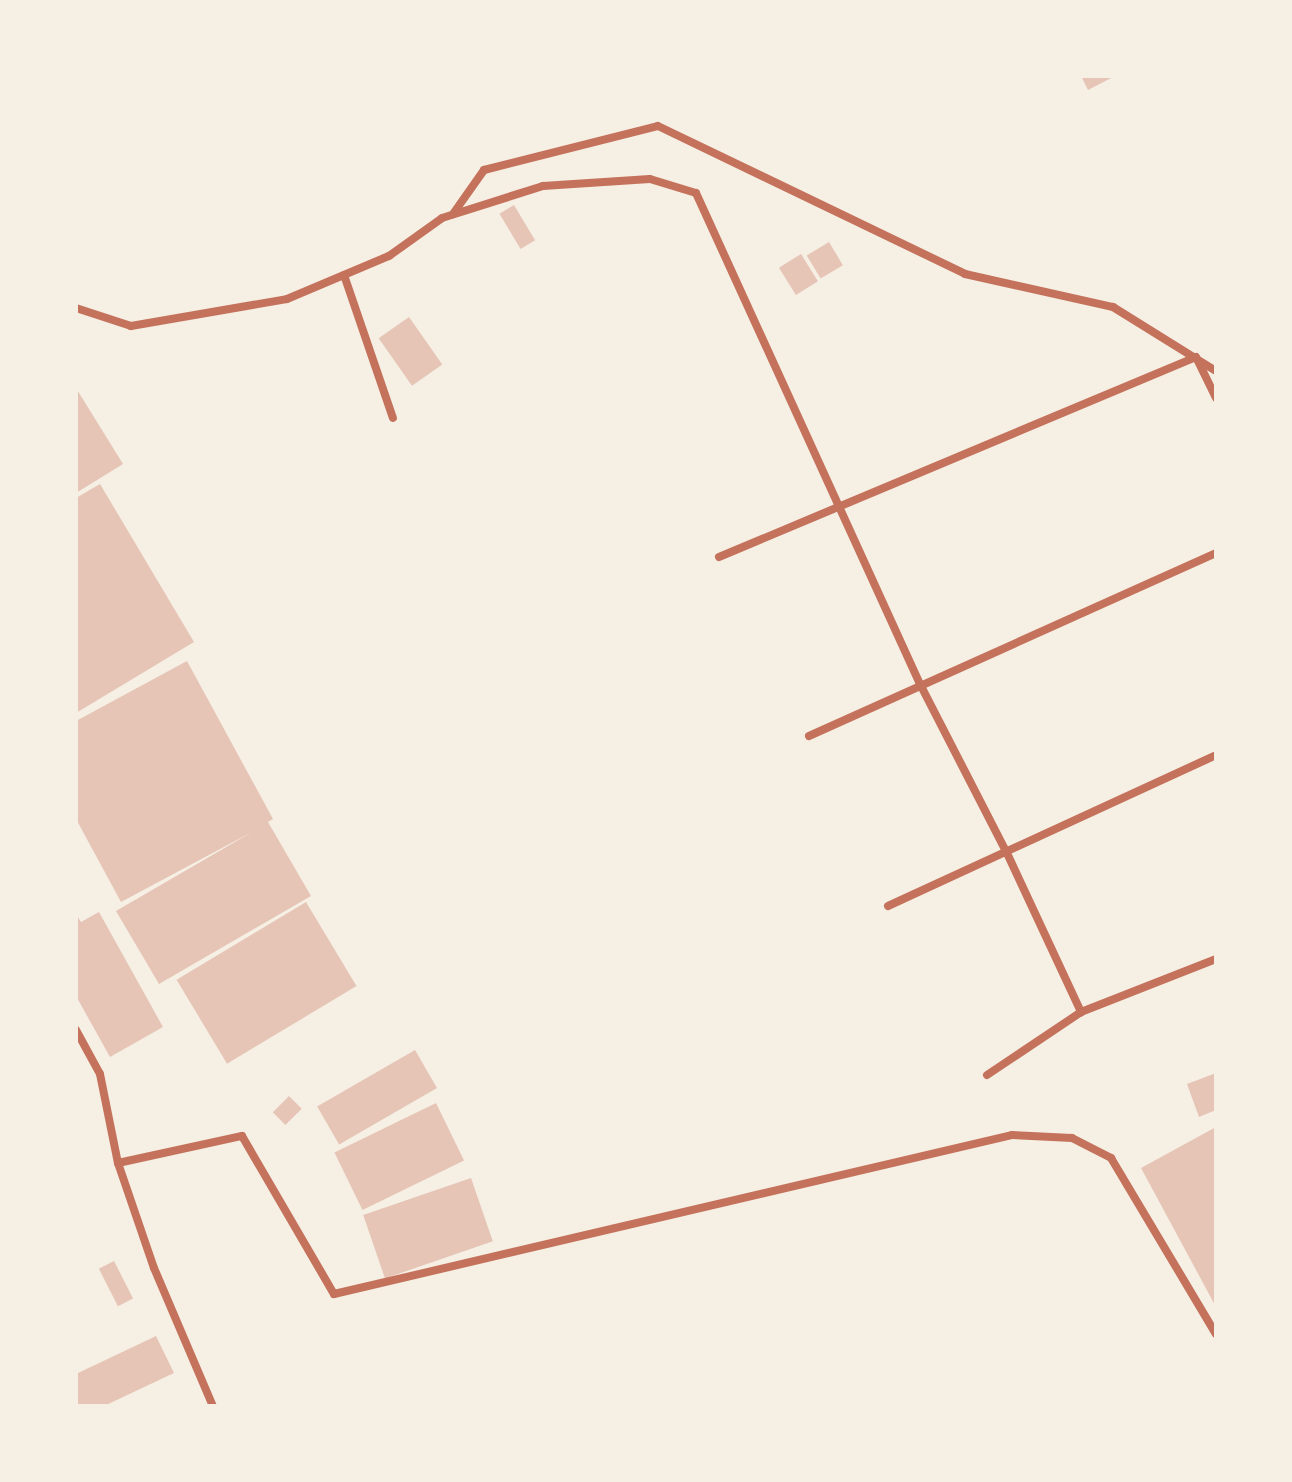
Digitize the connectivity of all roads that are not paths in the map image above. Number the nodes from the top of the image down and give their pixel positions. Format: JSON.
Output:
{"nodes":[{"id":1,"x":453,"y":215,"type":"junction"},
{"id":2,"x":344,"y":275,"type":"junction"},
{"id":3,"x":76,"y":308,"type":"edge"},
{"id":4,"x":1196,"y":357,"type":"junction"},
{"id":5,"x":1216,"y":371,"type":"edge"},
{"id":6,"x":1216,"y":398,"type":"edge"},
{"id":7,"x":393,"y":418,"type":"dead end"},
{"id":8,"x":839,"y":507,"type":"junction"},
{"id":9,"x":1216,"y":553,"type":"edge"},
{"id":10,"x":719,"y":557,"type":"dead end"},
{"id":11,"x":920,"y":684,"type":"junction"},
{"id":12,"x":809,"y":736,"type":"dead end"},
{"id":13,"x":1216,"y":755,"type":"edge"},
{"id":14,"x":1006,"y":851,"type":"junction"},
{"id":15,"x":888,"y":906,"type":"dead end"},
{"id":16,"x":1216,"y":959,"type":"edge"},
{"id":17,"x":1081,"y":1012,"type":"junction"},
{"id":18,"x":76,"y":1030,"type":"edge"},
{"id":19,"x":987,"y":1075,"type":"dead end"},
{"id":20,"x":118,"y":1163,"type":"junction"},
{"id":21,"x":1216,"y":1334,"type":"edge"},
{"id":22,"x":213,"y":1406,"type":"edge"}],
"edges":[{"from":1,"to":2,"type":"street"},
{"from":1,"to":4,"type":"street"},
{"from":1,"to":8,"type":"street"},
{"from":2,"to":3,"type":"street"},
{"from":2,"to":7,"type":"street"},
{"from":4,"to":5,"type":"street"},
{"from":4,"to":6,"type":"street"},
{"from":4,"to":8,"type":"street"},
{"from":8,"to":10,"type":"street"},
{"from":8,"to":11,"type":"street"},
{"from":9,"to":11,"type":"street"},
{"from":11,"to":12,"type":"street"},
{"from":11,"to":14,"type":"street"},
{"from":13,"to":14,"type":"street"},
{"from":14,"to":15,"type":"street"},
{"from":14,"to":17,"type":"street"},
{"from":16,"to":17,"type":"street"},
{"from":17,"to":19,"type":"street"},
{"from":18,"to":20,"type":"street"},
{"from":20,"to":21,"type":"street"},
{"from":20,"to":22,"type":"street"}]}
